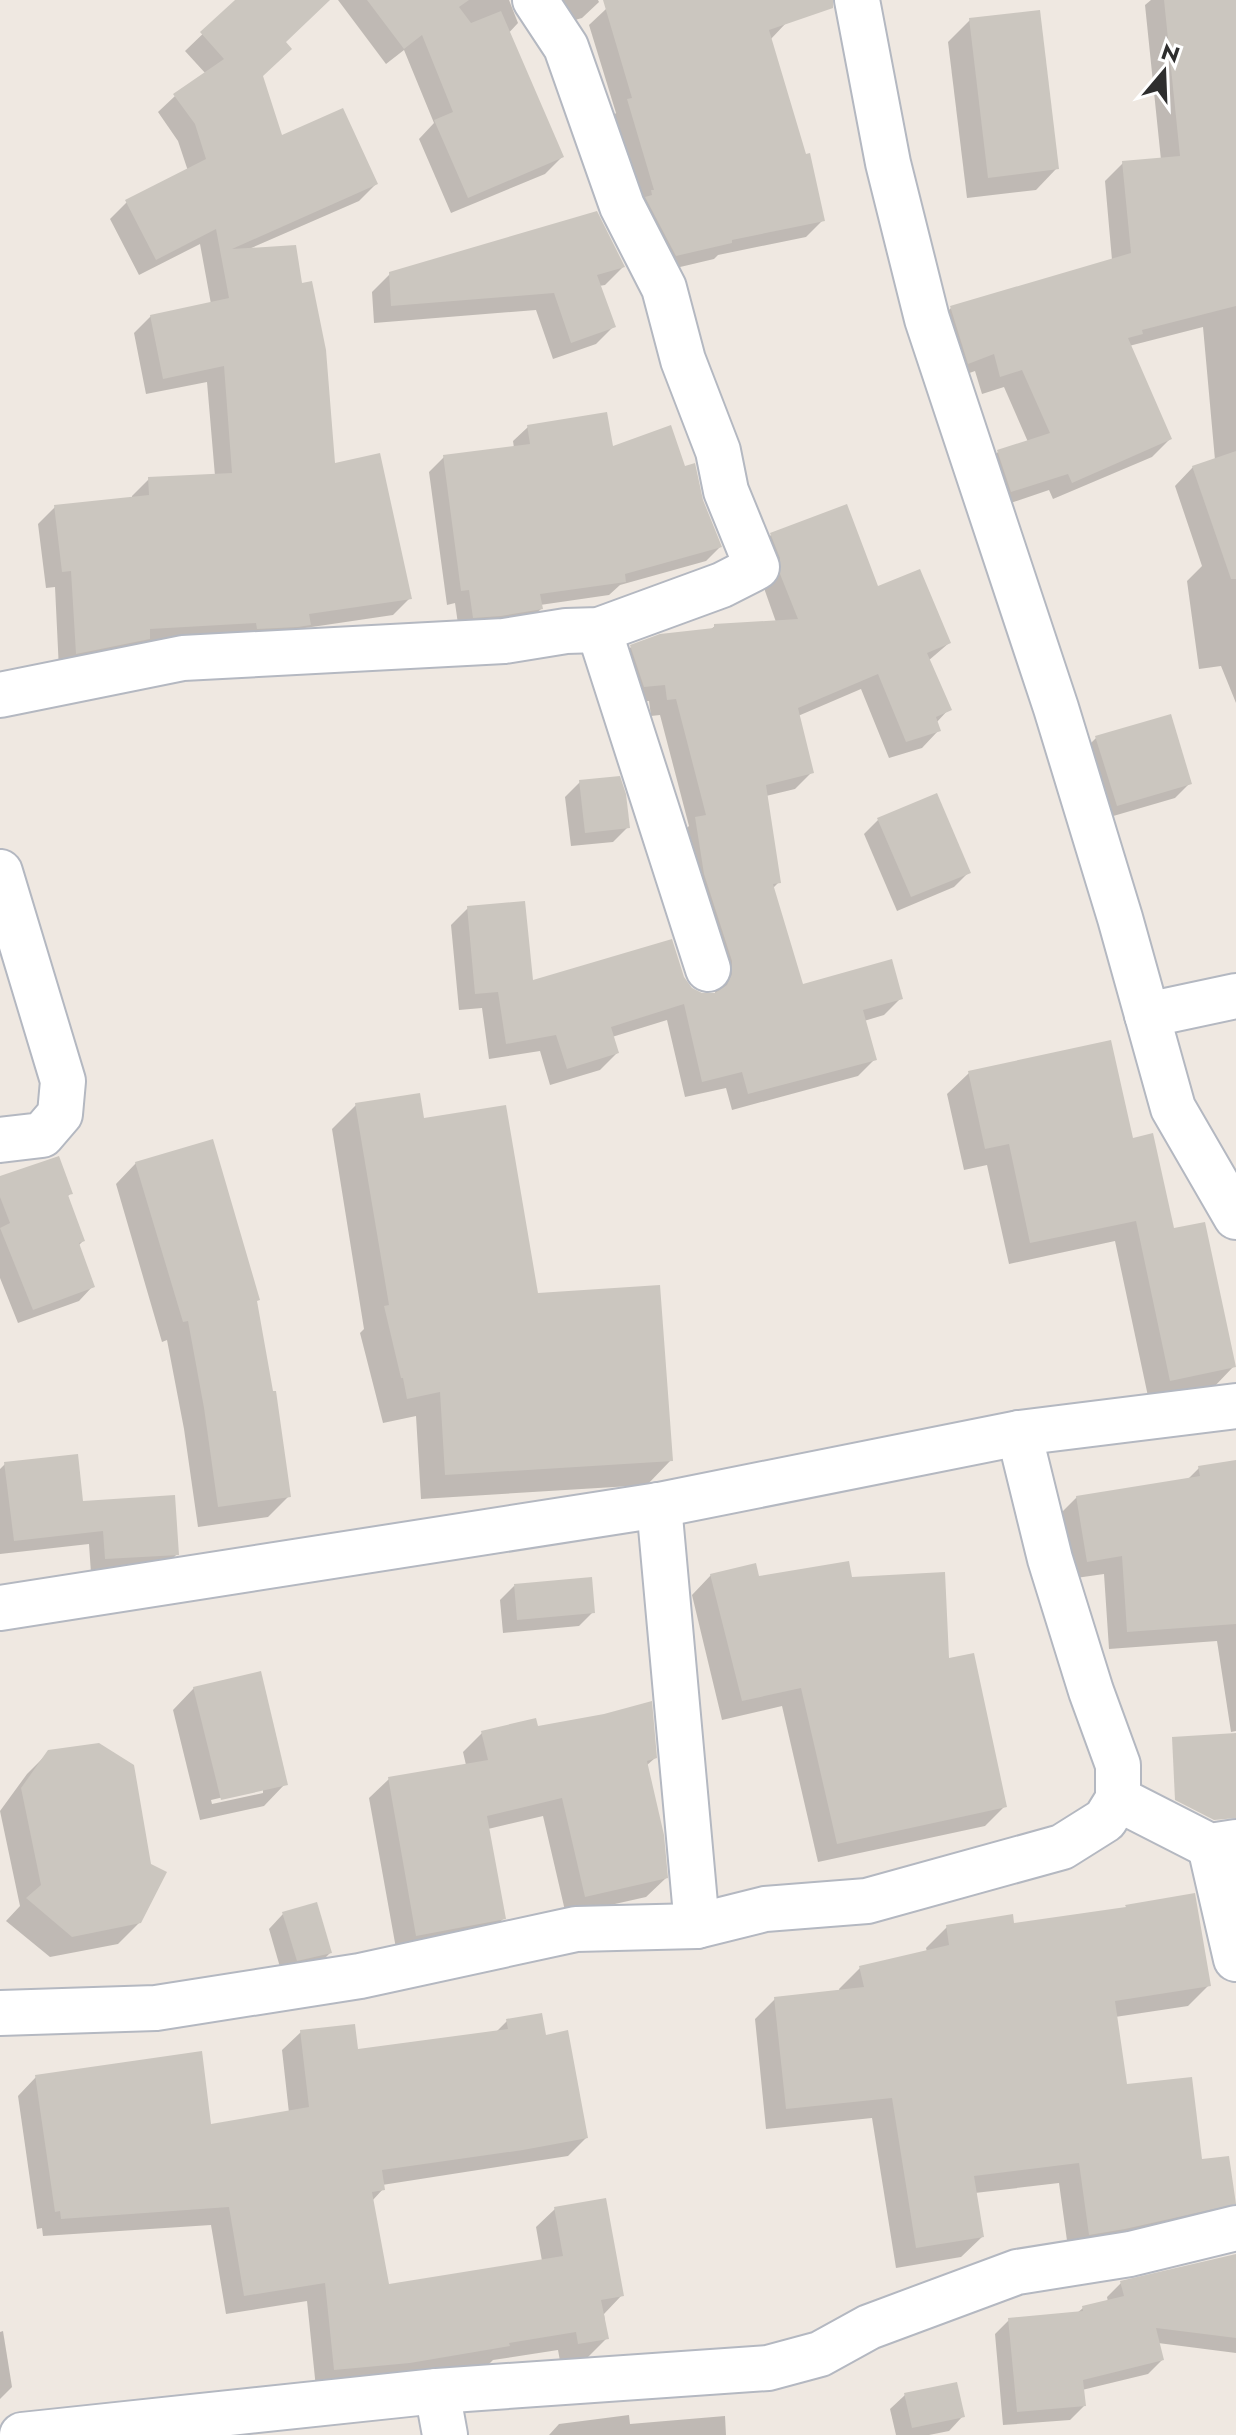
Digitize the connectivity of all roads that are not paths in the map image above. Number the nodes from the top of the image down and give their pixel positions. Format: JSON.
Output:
{"nodes":[{"id":1,"x":535,"y":0,"type":"edge"},
{"id":2,"x":863,"y":1,"type":"edge"},
{"id":3,"x":599,"y":630,"type":"junction"},
{"id":4,"x":0,"y":695,"type":"edge"},
{"id":5,"x":0,"y":872,"type":"edge"},
{"id":6,"x":708,"y":969,"type":"dead end"},
{"id":7,"x":1236,"y":996,"type":"edge"},
{"id":8,"x":1147,"y":1015,"type":"junction"},
{"id":9,"x":0,"y":1140,"type":"edge"},
{"id":10,"x":1236,"y":1217,"type":"edge"},
{"id":11,"x":1236,"y":1406,"type":"edge"},
{"id":12,"x":1019,"y":1433,"type":"junction"},
{"id":13,"x":659,"y":1505,"type":"junction"},
{"id":14,"x":0,"y":1608,"type":"edge"},
{"id":15,"x":1118,"y":1799,"type":"junction"},
{"id":16,"x":1223,"y":1844,"type":"edge"},
{"id":17,"x":697,"y":1926,"type":"junction"},
{"id":18,"x":1236,"y":1959,"type":"edge"},
{"id":19,"x":0,"y":2013,"type":"edge"},
{"id":20,"x":1236,"y":2228,"type":"edge"},
{"id":21,"x":437,"y":2391,"type":"junction"},
{"id":22,"x":22,"y":2435,"type":"edge"},
{"id":23,"x":445,"y":2435,"type":"edge"}],
"edges":[{"from":1,"to":3,"type":"street"},
{"from":2,"to":8,"type":"street"},
{"from":3,"to":4,"type":"street"},
{"from":3,"to":6,"type":"street"},
{"from":5,"to":9,"type":"street"},
{"from":7,"to":8,"type":"street"},
{"from":8,"to":10,"type":"street"},
{"from":11,"to":12,"type":"street"},
{"from":12,"to":13,"type":"street"},
{"from":12,"to":15,"type":"street"},
{"from":13,"to":14,"type":"street"},
{"from":13,"to":17,"type":"street"},
{"from":15,"to":16,"type":"street"},
{"from":15,"to":17,"type":"street"},
{"from":16,"to":18,"type":"street"},
{"from":17,"to":19,"type":"street"},
{"from":20,"to":21,"type":"street"},
{"from":21,"to":22,"type":"street"},
{"from":21,"to":23,"type":"street"}]}
